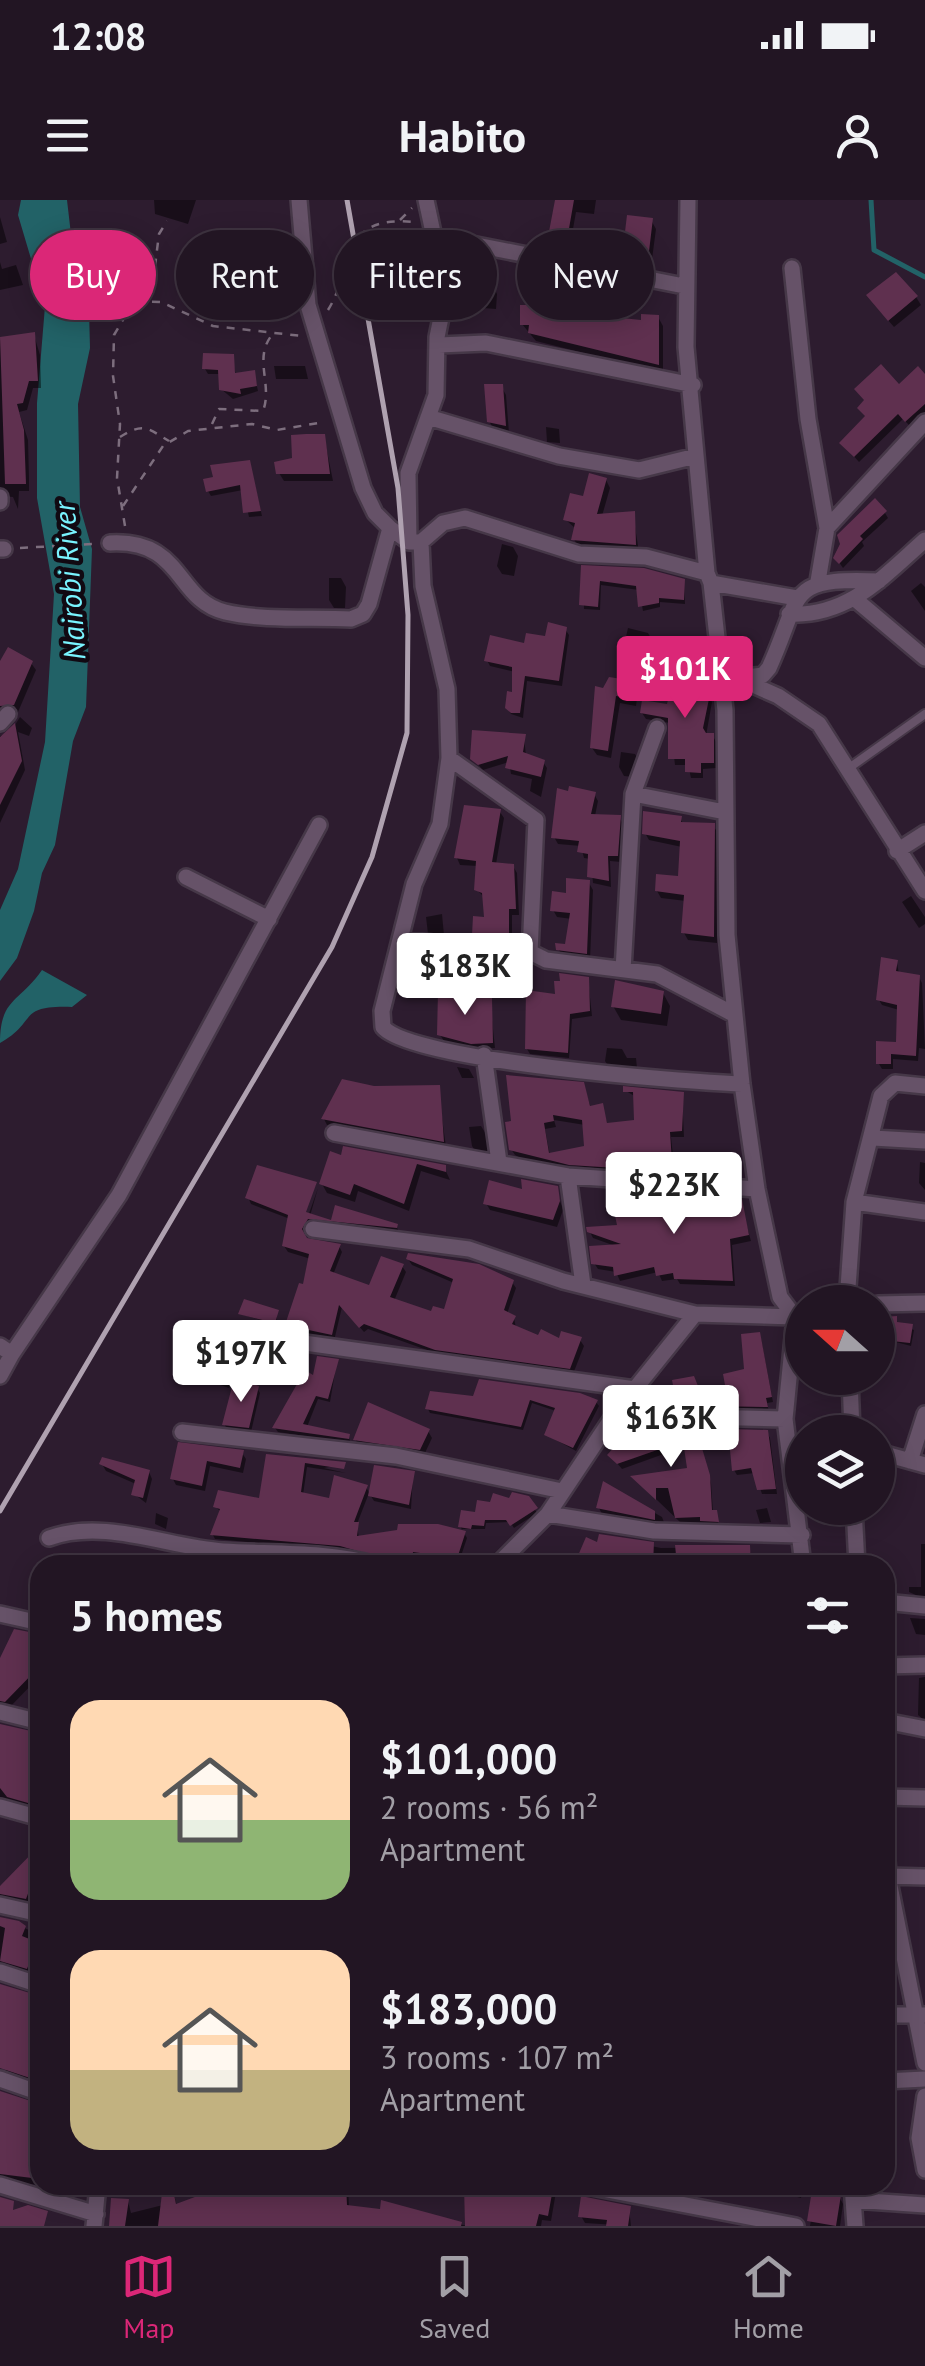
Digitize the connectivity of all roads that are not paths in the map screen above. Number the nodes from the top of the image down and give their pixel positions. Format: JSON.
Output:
{"nodes":[{"id":1,"x":299,"y":200,"type":"edge"},
{"id":2,"x":423,"y":200,"type":"edge"},
{"id":3,"x":688,"y":200,"type":"edge"},
{"id":4,"x":432,"y":230,"type":"edge"},
{"id":5,"x":497,"y":249,"type":"edge"},
{"id":6,"x":792,"y":268,"type":"dead end"},
{"id":7,"x":684,"y":286,"type":"junction"},
{"id":8,"x":440,"y":320,"type":"edge"},
{"id":9,"x":440,"y":345,"type":"junction"},
{"id":10,"x":693,"y":386,"type":"junction"},
{"id":11,"x":428,"y":418,"type":"junction"},
{"id":12,"x":925,"y":422,"type":"edge"},
{"id":13,"x":696,"y":456,"type":"junction"},
{"id":14,"x":390,"y":528,"type":"junction"},
{"id":15,"x":827,"y":528,"type":"junction"},
{"id":16,"x":925,"y":540,"type":"edge"},
{"id":17,"x":415,"y":542,"type":"junction"},
{"id":18,"x":110,"y":543,"type":"road end"},
{"id":19,"x":709,"y":578,"type":"junction"},
{"id":20,"x":879,"y":580,"type":"junction"},
{"id":21,"x":818,"y":581,"type":"junction"},
{"id":22,"x":797,"y":598,"type":"junction"},
{"id":23,"x":855,"y":598,"type":"junction"},
{"id":24,"x":789,"y":614,"type":"junction"},
{"id":25,"x":925,"y":658,"type":"edge"},
{"id":26,"x":737,"y":678,"type":"junction"},
{"id":27,"x":724,"y":697,"type":"junction"},
{"id":28,"x":925,"y":714,"type":"edge"},
{"id":29,"x":657,"y":728,"type":"dead end"},
{"id":30,"x":449,"y":758,"type":"junction"},
{"id":31,"x":848,"y":768,"type":"junction"},
{"id":32,"x":634,"y":794,"type":"junction"},
{"id":33,"x":725,"y":812,"type":"junction"},
{"id":34,"x":319,"y":825,"type":"dead end"},
{"id":35,"x":925,"y":834,"type":"edge"},
{"id":36,"x":897,"y":851,"type":"junction"},
{"id":37,"x":186,"y":877,"type":"dead end"},
{"id":38,"x":925,"y":891,"type":"edge"},
{"id":39,"x":269,"y":919,"type":"junction"},
{"id":40,"x":400,"y":940,"type":"junction"},
{"id":41,"x":530,"y":952,"type":"junction"},
{"id":42,"x":623,"y":970,"type":"junction"},
{"id":43,"x":735,"y":1015,"type":"junction"},
{"id":44,"x":484,"y":1056,"type":"junction"},
{"id":45,"x":742,"y":1084,"type":"junction"},
{"id":46,"x":925,"y":1086,"type":"edge"},
{"id":47,"x":334,"y":1133,"type":"dead end"},
{"id":48,"x":873,"y":1138,"type":"junction"},
{"id":49,"x":925,"y":1140,"type":"edge"},
{"id":50,"x":499,"y":1162,"type":"junction"},
{"id":51,"x":568,"y":1176,"type":"junction"},
{"id":52,"x":757,"y":1189,"type":"junction"},
{"id":53,"x":854,"y":1202,"type":"junction"},
{"id":54,"x":925,"y":1212,"type":"edge"},
{"id":55,"x":313,"y":1230,"type":"dead end"},
{"id":56,"x":584,"y":1285,"type":"junction"},
{"id":57,"x":848,"y":1285,"type":"edge"},
{"id":58,"x":925,"y":1303,"type":"edge"},
{"id":59,"x":785,"y":1304,"type":"edge"},
{"id":60,"x":895,"y":1304,"type":"edge"},
{"id":61,"x":695,"y":1314,"type":"junction"},
{"id":62,"x":785,"y":1318,"type":"edge"},
{"id":63,"x":240,"y":1334,"type":"dead end"},
{"id":64,"x":6,"y":1350,"type":"edge"},
{"id":65,"x":0,"y":1376,"type":"edge"},
{"id":66,"x":636,"y":1389,"type":"junction"},
{"id":67,"x":925,"y":1414,"type":"edge"},
{"id":68,"x":614,"y":1415,"type":"junction"},
{"id":69,"x":785,"y":1419,"type":"edge"},
{"id":70,"x":182,"y":1432,"type":"dead end"},
{"id":71,"x":918,"y":1463,"type":"edge"},
{"id":72,"x":562,"y":1491,"type":"junction"},
{"id":73,"x":548,"y":1514,"type":"junction"},
{"id":74,"x":800,"y":1525,"type":"edge"},
{"id":75,"x":855,"y":1525,"type":"edge"},
{"id":76,"x":802,"y":1536,"type":"junction"},
{"id":77,"x":49,"y":1538,"type":"dead end"},
{"id":78,"x":309,"y":1555,"type":"edge"},
{"id":79,"x":507,"y":1555,"type":"edge"},
{"id":80,"x":802,"y":1555,"type":"edge"},
{"id":81,"x":856,"y":1555,"type":"edge"},
{"id":82,"x":895,"y":1603,"type":"edge"},
{"id":83,"x":925,"y":1606,"type":"edge"},
{"id":84,"x":0,"y":1614,"type":"edge"},
{"id":85,"x":30,"y":1620,"type":"edge"},
{"id":86,"x":925,"y":1665,"type":"edge"},
{"id":87,"x":895,"y":1666,"type":"edge"},
{"id":88,"x":0,"y":1712,"type":"edge"},
{"id":89,"x":30,"y":1720,"type":"edge"},
{"id":90,"x":895,"y":1723,"type":"edge"},
{"id":91,"x":925,"y":1729,"type":"edge"},
{"id":92,"x":895,"y":1798,"type":"edge"},
{"id":93,"x":925,"y":1798,"type":"edge"},
{"id":94,"x":0,"y":1807,"type":"edge"},
{"id":95,"x":30,"y":1815,"type":"edge"},
{"id":96,"x":895,"y":1876,"type":"edge"},
{"id":97,"x":925,"y":1876,"type":"edge"},
{"id":98,"x":0,"y":1905,"type":"edge"},
{"id":99,"x":895,"y":1906,"type":"edge"},
{"id":100,"x":30,"y":1912,"type":"edge"},
{"id":101,"x":905,"y":1948,"type":"junction"},
{"id":102,"x":925,"y":1948,"type":"edge"},
{"id":103,"x":0,"y":1972,"type":"edge"},
{"id":104,"x":30,"y":1982,"type":"edge"},
{"id":105,"x":895,"y":2015,"type":"edge"},
{"id":106,"x":921,"y":2015,"type":"edge"},
{"id":107,"x":925,"y":2063,"type":"edge"},
{"id":108,"x":925,"y":2079,"type":"edge"},
{"id":109,"x":0,"y":2080,"type":"edge"},
{"id":110,"x":895,"y":2080,"type":"edge"},
{"id":111,"x":30,"y":2090,"type":"edge"},
{"id":112,"x":925,"y":2096,"type":"edge"},
{"id":113,"x":922,"y":2138,"type":"edge"},
{"id":114,"x":925,"y":2170,"type":"edge"},
{"id":115,"x":0,"y":2186,"type":"edge"},
{"id":116,"x":97,"y":2195,"type":"edge"},
{"id":117,"x":633,"y":2195,"type":"edge"},
{"id":118,"x":853,"y":2195,"type":"edge"},
{"id":119,"x":870,"y":2195,"type":"edge"},
{"id":120,"x":925,"y":2205,"type":"edge"},
{"id":121,"x":95,"y":2220,"type":"edge"},
{"id":122,"x":796,"y":2226,"type":"edge"},
{"id":123,"x":854,"y":2226,"type":"edge"}],
"edges":[{"from":1,"to":14,"type":"street"},
{"from":2,"to":4,"type":"street"},
{"from":3,"to":7,"type":"street"},
{"from":5,"to":7,"type":"street"},
{"from":6,"to":15,"type":"street"},
{"from":7,"to":10,"type":"street"},
{"from":8,"to":9,"type":"street"},
{"from":9,"to":10,"type":"street"},
{"from":9,"to":11,"type":"street"},
{"from":10,"to":13,"type":"street"},
{"from":11,"to":13,"type":"street"},
{"from":11,"to":17,"type":"street"},
{"from":12,"to":15,"type":"street"},
{"from":13,"to":19,"type":"street"},
{"from":14,"to":17,"type":"street"},
{"from":14,"to":18,"type":"street"},
{"from":15,"to":21,"type":"street"},
{"from":16,"to":20,"type":"street"},
{"from":17,"to":19,"type":"street"},
{"from":17,"to":30,"type":"street"},
{"from":19,"to":22,"type":"street"},
{"from":19,"to":27,"type":"street"},
{"from":20,"to":21,"type":"street"},
{"from":20,"to":23,"type":"street"},
{"from":21,"to":22,"type":"street"},
{"from":22,"to":24,"type":"street"},
{"from":23,"to":24,"type":"street"},
{"from":23,"to":25,"type":"street"},
{"from":24,"to":26,"type":"street"},
{"from":26,"to":27,"type":"street"},
{"from":26,"to":31,"type":"street"},
{"from":27,"to":33,"type":"street"},
{"from":28,"to":31,"type":"lane"},
{"from":29,"to":32,"type":"street"},
{"from":30,"to":40,"type":"street"},
{"from":30,"to":41,"type":"street"},
{"from":31,"to":36,"type":"street"},
{"from":32,"to":33,"type":"street"},
{"from":32,"to":42,"type":"street"},
{"from":33,"to":43,"type":"street"},
{"from":34,"to":39,"type":"street"},
{"from":35,"to":36,"type":"street"},
{"from":36,"to":38,"type":"street"},
{"from":37,"to":39,"type":"street"},
{"from":39,"to":64,"type":"street"},
{"from":40,"to":41,"type":"street"},
{"from":40,"to":44,"type":"street"},
{"from":41,"to":42,"type":"street"},
{"from":42,"to":43,"type":"street"},
{"from":43,"to":45,"type":"street"},
{"from":44,"to":45,"type":"street"},
{"from":44,"to":50,"type":"street"},
{"from":45,"to":52,"type":"street"},
{"from":46,"to":48,"type":"street"},
{"from":47,"to":50,"type":"street"},
{"from":48,"to":49,"type":"street"},
{"from":48,"to":53,"type":"street"},
{"from":50,"to":51,"type":"street"},
{"from":51,"to":52,"type":"street"},
{"from":51,"to":56,"type":"street"},
{"from":52,"to":59,"type":"street"},
{"from":53,"to":54,"type":"street"},
{"from":53,"to":57,"type":"street"},
{"from":55,"to":56,"type":"street"},
{"from":56,"to":61,"type":"street"},
{"from":58,"to":60,"type":"street"},
{"from":61,"to":62,"type":"street"},
{"from":61,"to":66,"type":"street"},
{"from":63,"to":66,"type":"street"},
{"from":64,"to":65,"type":"street"},
{"from":66,"to":68,"type":"street"},
{"from":67,"to":71,"type":"street"},
{"from":68,"to":69,"type":"street"},
{"from":68,"to":72,"type":"street"},
{"from":70,"to":72,"type":"street"},
{"from":72,"to":73,"type":"street"},
{"from":73,"to":76,"type":"street"},
{"from":73,"to":79,"type":"street"},
{"from":74,"to":76,"type":"street"},
{"from":75,"to":81,"type":"street"},
{"from":76,"to":80,"type":"street"},
{"from":77,"to":78,"type":"street"},
{"from":82,"to":83,"type":"street"},
{"from":84,"to":85,"type":"street"},
{"from":86,"to":87,"type":"street"},
{"from":88,"to":89,"type":"street"},
{"from":90,"to":91,"type":"street"},
{"from":92,"to":93,"type":"street"},
{"from":94,"to":95,"type":"street"},
{"from":96,"to":97,"type":"street"},
{"from":98,"to":100,"type":"street"},
{"from":99,"to":101,"type":"street"},
{"from":101,"to":102,"type":"street"},
{"from":101,"to":106,"type":"street"},
{"from":103,"to":104,"type":"street"},
{"from":105,"to":106,"type":"street"},
{"from":106,"to":107,"type":"street"},
{"from":108,"to":110,"type":"street"},
{"from":109,"to":111,"type":"street"},
{"from":112,"to":113,"type":"street"},
{"from":113,"to":114,"type":"street"},
{"from":115,"to":121,"type":"street"},
{"from":116,"to":121,"type":"street"},
{"from":117,"to":122,"type":"street"},
{"from":118,"to":123,"type":"street"},
{"from":119,"to":120,"type":"street"}]}
